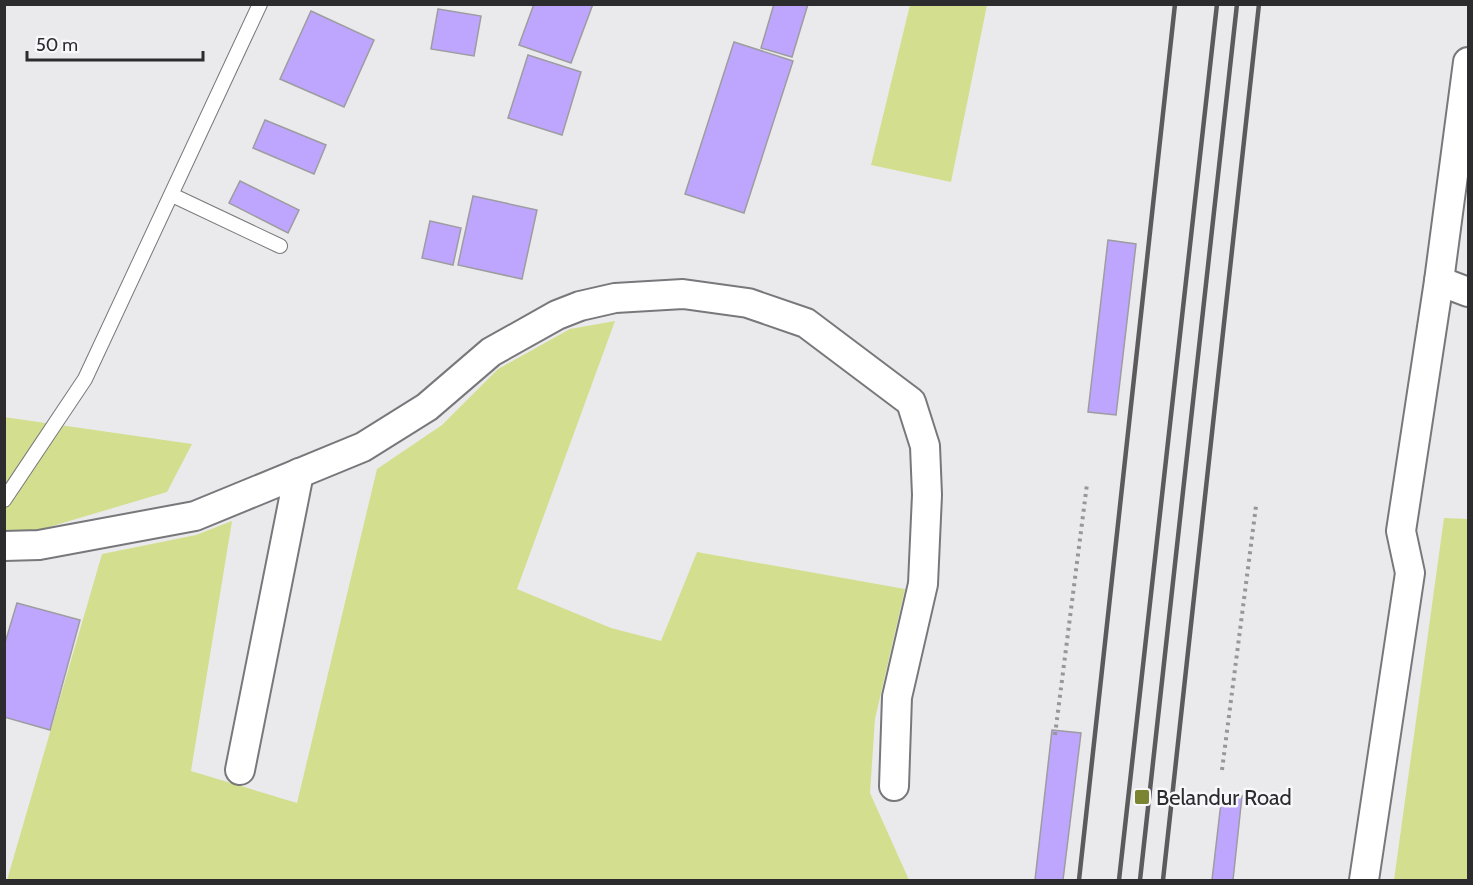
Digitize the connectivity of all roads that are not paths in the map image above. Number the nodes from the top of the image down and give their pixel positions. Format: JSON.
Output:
{"nodes":[{"id":1,"x":260,"y":4,"type":"edge"},
{"id":2,"x":1468,"y":62,"type":"edge"},
{"id":3,"x":1466,"y":106,"type":"edge"},
{"id":4,"x":173,"y":192,"type":"junction"},
{"id":5,"x":280,"y":246,"type":"dead end"},
{"id":6,"x":1439,"y":281,"type":"junction"},
{"id":7,"x":1468,"y":292,"type":"edge"},
{"id":8,"x":299,"y":474,"type":"junction"},
{"id":9,"x":4,"y":500,"type":"edge"},
{"id":10,"x":4,"y":546,"type":"edge"},
{"id":11,"x":240,"y":770,"type":"dead end"},
{"id":12,"x":894,"y":786,"type":"dead end"},
{"id":13,"x":1364,"y":880,"type":"edge"}],
"edges":[{"from":1,"to":4,"type":"lane"},
{"from":2,"to":3,"type":"street"},
{"from":3,"to":6,"type":"street"},
{"from":4,"to":5,"type":"lane"},
{"from":4,"to":9,"type":"lane"},
{"from":6,"to":7,"type":"street"},
{"from":6,"to":13,"type":"street"},
{"from":8,"to":10,"type":"street"},
{"from":8,"to":11,"type":"street"},
{"from":8,"to":12,"type":"street"}]}
